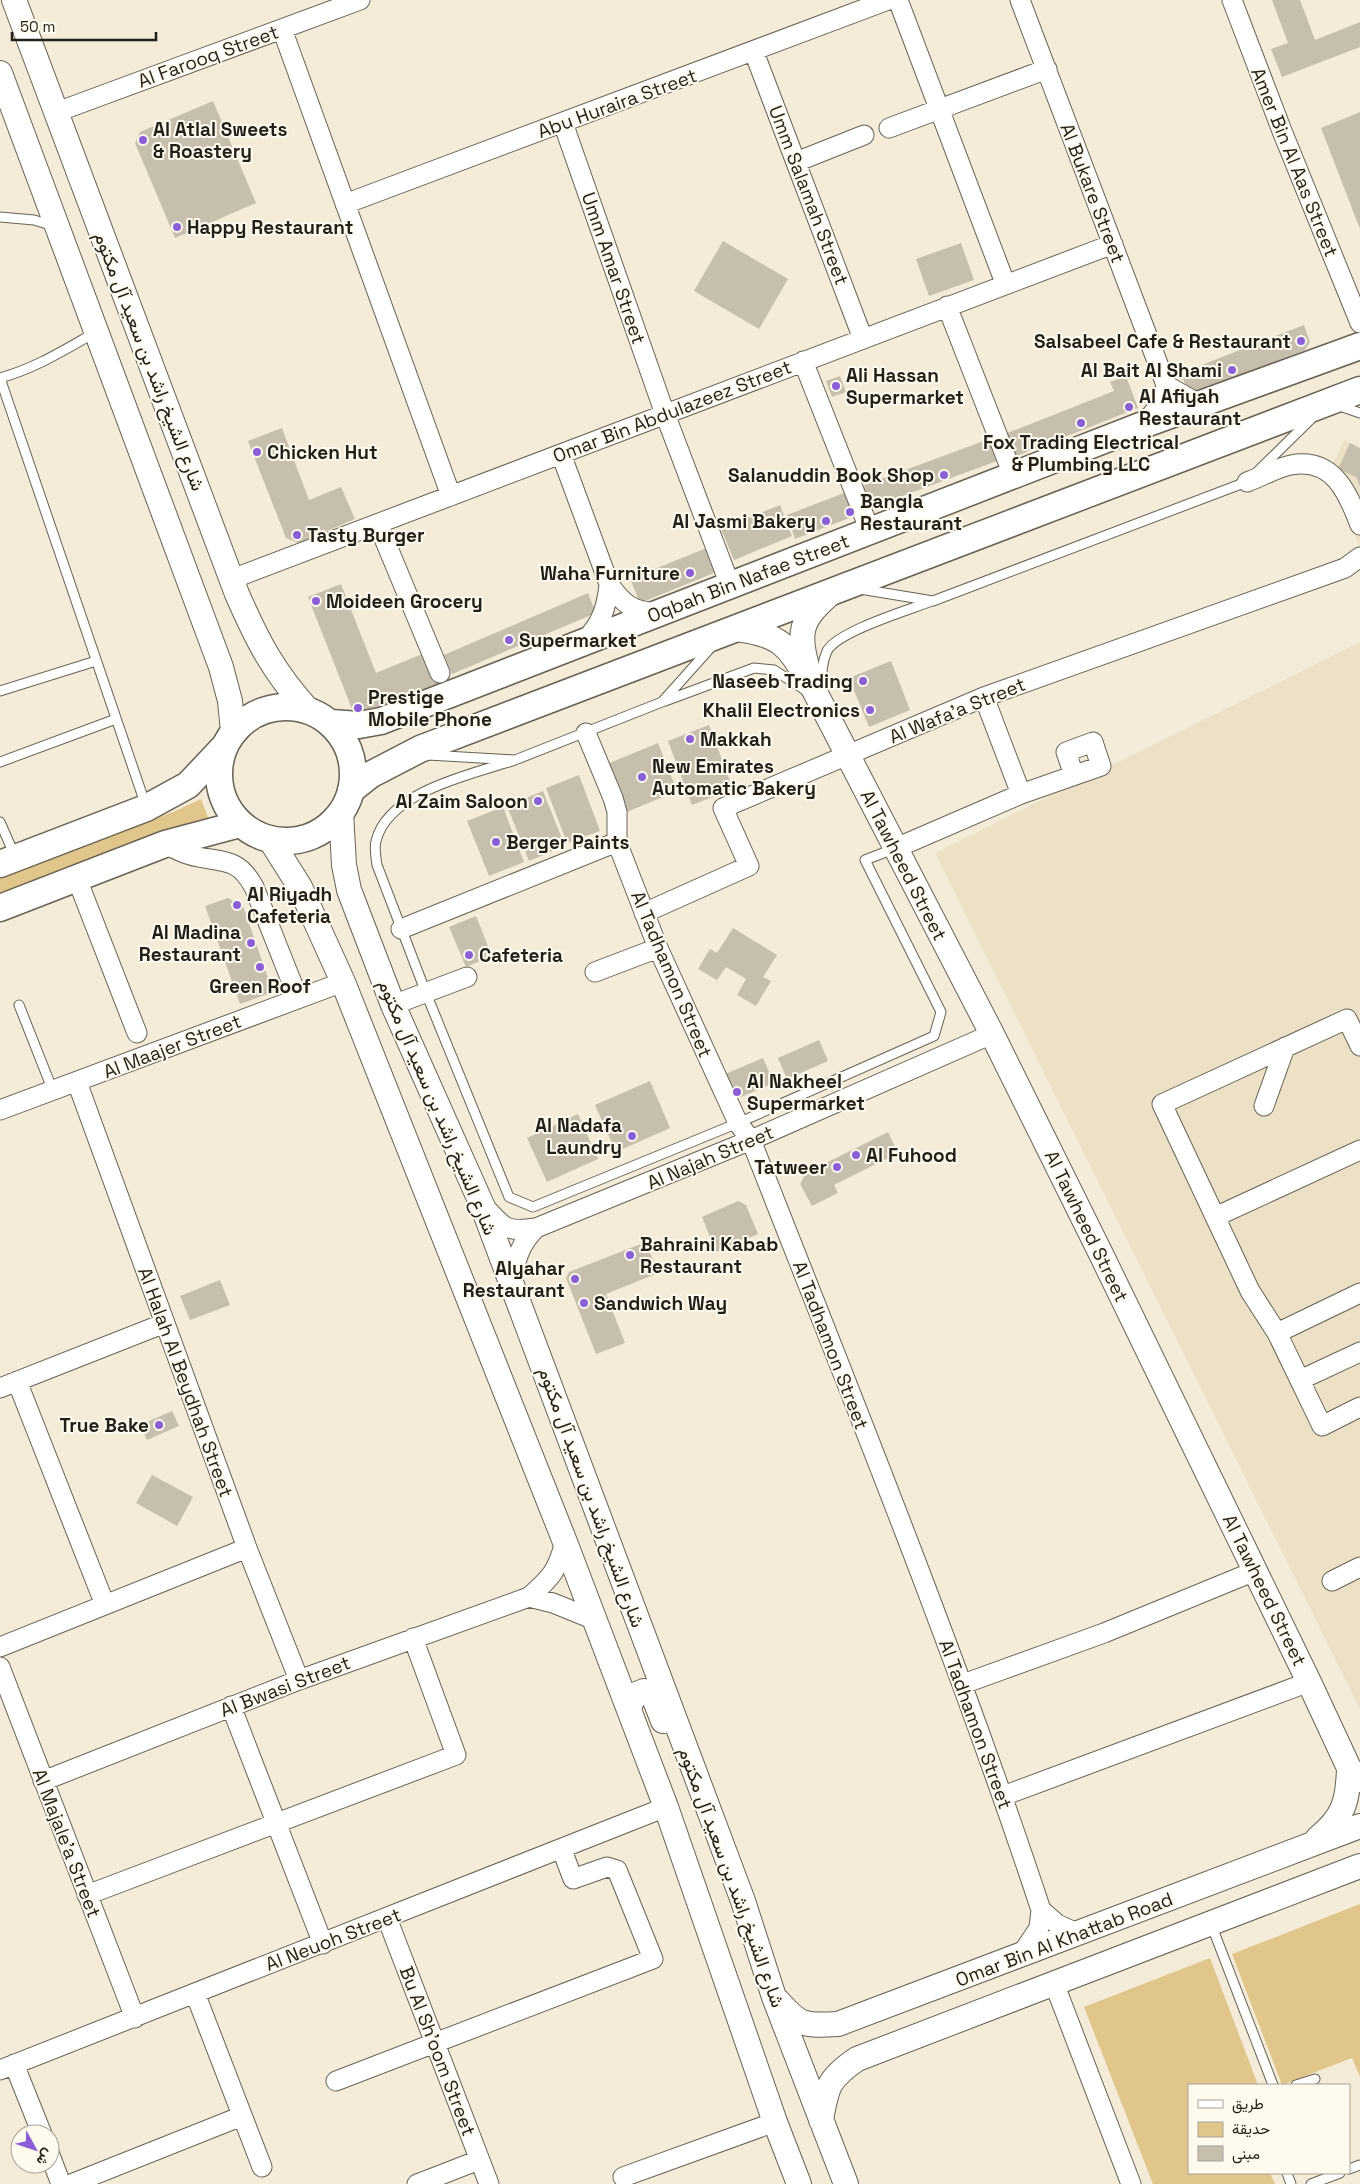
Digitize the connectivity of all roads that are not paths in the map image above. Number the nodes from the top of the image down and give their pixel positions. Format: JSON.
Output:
{"nodes":[{"id":1,"x":14,"y":0,"type":"edge"},
{"id":2,"x":360,"y":0,"type":"edge"},
{"id":3,"x":888,"y":0,"type":"edge"},
{"id":4,"x":898,"y":0,"type":"edge"},
{"id":5,"x":1020,"y":0,"type":"edge"},
{"id":6,"x":1232,"y":0,"type":"edge"},
{"id":7,"x":282,"y":29,"type":"junction"},
{"id":8,"x":754,"y":52,"type":"junction"},
{"id":9,"x":1046,"y":69,"type":"junction"},
{"id":10,"x":0,"y":73,"type":"edge"},
{"id":11,"x":939,"y":108,"type":"junction"},
{"id":12,"x":56,"y":112,"type":"junction"},
{"id":13,"x":562,"y":123,"type":"junction"},
{"id":14,"x":889,"y":128,"type":"dead end"},
{"id":15,"x":864,"y":135,"type":"dead end"},
{"id":16,"x":796,"y":162,"type":"junction"},
{"id":17,"x":345,"y":204,"type":"junction"},
{"id":18,"x":0,"y":217,"type":"edge"},
{"id":19,"x":57,"y":226,"type":"junction"},
{"id":20,"x":1113,"y":244,"type":"junction"},
{"id":21,"x":1005,"y":283,"type":"junction"},
{"id":22,"x":947,"y":306,"type":"junction"},
{"id":23,"x":1360,"y":323,"type":"edge"},
{"id":24,"x":96,"y":332,"type":"junction"},
{"id":25,"x":863,"y":338,"type":"junction"},
{"id":26,"x":1360,"y":346,"type":"edge"},
{"id":27,"x":804,"y":361,"type":"junction"},
{"id":28,"x":0,"y":378,"type":"edge"},
{"id":29,"x":1166,"y":385,"type":"junction"},
{"id":30,"x":1360,"y":390,"type":"edge"},
{"id":31,"x":1328,"y":402,"type":"junction"},
{"id":32,"x":1201,"y":405,"type":"junction"},
{"id":33,"x":1360,"y":413,"type":"edge"},
{"id":34,"x":665,"y":414,"type":"junction"},
{"id":35,"x":1140,"y":426,"type":"junction"},
{"id":36,"x":561,"y":454,"type":"junction"},
{"id":37,"x":1013,"y":475,"type":"junction"},
{"id":38,"x":1247,"y":482,"type":"junction"},
{"id":39,"x":451,"y":496,"type":"junction"},
{"id":40,"x":378,"y":524,"type":"junction"},
{"id":41,"x":1360,"y":525,"type":"edge"},
{"id":42,"x":870,"y":531,"type":"junction"},
{"id":43,"x":1360,"y":557,"type":"edge"},
{"id":44,"x":232,"y":579,"type":"junction"},
{"id":45,"x":610,"y":584,"type":"junction"},
{"id":46,"x":730,"y":585,"type":"junction"},
{"id":47,"x":839,"y":589,"type":"junction"},
{"id":48,"x":933,"y":601,"type":"junction"},
{"id":49,"x":658,"y":614,"type":"junction"},
{"id":50,"x":729,"y":632,"type":"junction"},
{"id":51,"x":582,"y":643,"type":"junction"},
{"id":52,"x":96,"y":660,"type":"junction"},
{"id":53,"x":440,"y":673,"type":"dead end"},
{"id":54,"x":0,"y":691,"type":"edge"},
{"id":55,"x":817,"y":696,"type":"junction"},
{"id":56,"x":984,"y":697,"type":"junction"},
{"id":57,"x":662,"y":702,"type":"junction"},
{"id":58,"x":308,"y":710,"type":"junction"},
{"id":59,"x":116,"y":719,"type":"junction"},
{"id":60,"x":331,"y":723,"type":"junction"},
{"id":61,"x":586,"y":733,"type":"junction"},
{"id":62,"x":228,"y":740,"type":"junction"},
{"id":63,"x":410,"y":753,"type":"junction"},
{"id":64,"x":847,"y":754,"type":"junction"},
{"id":65,"x":515,"y":760,"type":"junction"},
{"id":66,"x":0,"y":762,"type":"edge"},
{"id":67,"x":1074,"y":775,"type":"dead end"},
{"id":68,"x":1021,"y":794,"type":"junction"},
{"id":69,"x":346,"y":801,"type":"junction"},
{"id":70,"x":146,"y":808,"type":"junction"},
{"id":71,"x":0,"y":822,"type":"edge"},
{"id":72,"x":240,"y":824,"type":"junction"},
{"id":73,"x":271,"y":840,"type":"junction"},
{"id":74,"x":617,"y":842,"type":"junction"},
{"id":75,"x":165,"y":844,"type":"junction"},
{"id":76,"x":896,"y":848,"type":"junction"},
{"id":77,"x":8,"y":861,"type":"edge"},
{"id":78,"x":77,"y":879,"type":"junction"},
{"id":79,"x":0,"y":908,"type":"edge"},
{"id":80,"x":644,"y":913,"type":"junction"},
{"id":81,"x":401,"y":928,"type":"junction"},
{"id":82,"x":658,"y":948,"type":"junction"},
{"id":83,"x":595,"y":972,"type":"dead end"},
{"id":84,"x":467,"y":977,"type":"dead end"},
{"id":85,"x":343,"y":982,"type":"junction"},
{"id":86,"x":426,"y":993,"type":"junction"},
{"id":87,"x":298,"y":998,"type":"junction"},
{"id":88,"x":19,"y":1005,"type":"dead end"},
{"id":89,"x":393,"y":1006,"type":"junction"},
{"id":90,"x":137,"y":1034,"type":"dead end"},
{"id":91,"x":992,"y":1034,"type":"junction"},
{"id":92,"x":1360,"y":1046,"type":"edge"},
{"id":93,"x":1285,"y":1047,"type":"junction"},
{"id":94,"x":77,"y":1082,"type":"junction"},
{"id":95,"x":53,"y":1090,"type":"junction"},
{"id":96,"x":1264,"y":1106,"type":"dead end"},
{"id":97,"x":0,"y":1110,"type":"edge"},
{"id":98,"x":738,"y":1123,"type":"junction"},
{"id":99,"x":751,"y":1140,"type":"junction"},
{"id":100,"x":1360,"y":1150,"type":"edge"},
{"id":101,"x":482,"y":1205,"type":"junction"},
{"id":102,"x":1215,"y":1217,"type":"junction"},
{"id":103,"x":536,"y":1228,"type":"junction"},
{"id":104,"x":511,"y":1281,"type":"junction"},
{"id":105,"x":1360,"y":1293,"type":"edge"},
{"id":106,"x":165,"y":1323,"type":"junction"},
{"id":107,"x":1278,"y":1333,"type":"junction"},
{"id":108,"x":1360,"y":1352,"type":"edge"},
{"id":109,"x":1300,"y":1380,"type":"junction"},
{"id":110,"x":8,"y":1384,"type":"edge"},
{"id":111,"x":1360,"y":1407,"type":"edge"},
{"id":112,"x":565,"y":1542,"type":"junction"},
{"id":113,"x":247,"y":1548,"type":"junction"},
{"id":114,"x":1360,"y":1567,"type":"edge"},
{"id":115,"x":1255,"y":1571,"type":"junction"},
{"id":116,"x":1332,"y":1581,"type":"dead end"},
{"id":117,"x":529,"y":1597,"type":"junction"},
{"id":118,"x":105,"y":1605,"type":"junction"},
{"id":119,"x":595,"y":1620,"type":"junction"},
{"id":120,"x":413,"y":1638,"type":"junction"},
{"id":121,"x":0,"y":1647,"type":"edge"},
{"id":122,"x":0,"y":1668,"type":"edge"},
{"id":123,"x":299,"y":1680,"type":"junction"},
{"id":124,"x":1309,"y":1682,"type":"junction"},
{"id":125,"x":963,"y":1684,"type":"junction"},
{"id":126,"x":231,"y":1706,"type":"junction"},
{"id":127,"x":628,"y":1709,"type":"junction"},
{"id":128,"x":1354,"y":1774,"type":"edge"},
{"id":129,"x":44,"y":1781,"type":"junction"},
{"id":130,"x":1003,"y":1796,"type":"junction"},
{"id":131,"x":666,"y":1807,"type":"junction"},
{"id":132,"x":276,"y":1823,"type":"junction"},
{"id":133,"x":1360,"y":1826,"type":"edge"},
{"id":134,"x":1312,"y":1844,"type":"junction"},
{"id":135,"x":562,"y":1850,"type":"junction"},
{"id":136,"x":1360,"y":1866,"type":"edge"},
{"id":137,"x":88,"y":1895,"type":"junction"},
{"id":138,"x":743,"y":1901,"type":"junction"},
{"id":139,"x":1161,"y":1902,"type":"junction"},
{"id":140,"x":1041,"y":1910,"type":"junction"},
{"id":141,"x":387,"y":1918,"type":"junction"},
{"id":142,"x":1211,"y":1923,"type":"junction"},
{"id":143,"x":1077,"y":1933,"type":"junction"},
{"id":144,"x":1170,"y":1939,"type":"junction"},
{"id":145,"x":322,"y":1944,"type":"junction"},
{"id":146,"x":1021,"y":1955,"type":"junction"},
{"id":147,"x":1054,"y":1983,"type":"junction"},
{"id":148,"x":195,"y":1993,"type":"junction"},
{"id":149,"x":774,"y":1996,"type":"junction"},
{"id":150,"x":135,"y":2018,"type":"junction"},
{"id":151,"x":434,"y":2043,"type":"junction"},
{"id":152,"x":7,"y":2067,"type":"edge"},
{"id":153,"x":1314,"y":2079,"type":"dead end"},
{"id":154,"x":336,"y":2081,"type":"dead end"},
{"id":155,"x":1272,"y":2084,"type":"edge"},
{"id":156,"x":1299,"y":2084,"type":"edge"},
{"id":157,"x":242,"y":2116,"type":"junction"},
{"id":158,"x":821,"y":2120,"type":"junction"},
{"id":159,"x":775,"y":2122,"type":"junction"},
{"id":160,"x":37,"y":2124,"type":"edge"},
{"id":161,"x":479,"y":2160,"type":"junction"},
{"id":162,"x":262,"y":2167,"type":"dead end"},
{"id":163,"x":1337,"y":2174,"type":"edge"},
{"id":164,"x":623,"y":2177,"type":"dead end"},
{"id":165,"x":72,"y":2184,"type":"edge"},
{"id":166,"x":417,"y":2184,"type":"edge"},
{"id":167,"x":489,"y":2184,"type":"edge"},
{"id":168,"x":799,"y":2184,"type":"edge"},
{"id":169,"x":846,"y":2184,"type":"edge"},
{"id":170,"x":1131,"y":2184,"type":"edge"},
{"id":171,"x":1312,"y":2184,"type":"edge"}],
"edges":[{"from":1,"to":12,"type":"street","name":"شارع الشيخ راشد بن سعيد آل مكتوم"},
{"from":2,"to":7,"type":"street","name":"Al Farooq Street"},
{"from":3,"to":8,"type":"street","name":"Abu Huraira Street"},
{"from":4,"to":11,"type":"street"},
{"from":5,"to":9,"type":"street","name":"Al Bukare Street"},
{"from":6,"to":23,"type":"street","name":"Amer Bin Al Aas Street"},
{"from":7,"to":12,"type":"street","name":"Al Farooq Street"},
{"from":7,"to":17,"type":"street"},
{"from":8,"to":13,"type":"street","name":"Abu Huraira Street"},
{"from":8,"to":16,"type":"street","name":"Umm Salamah Street"},
{"from":9,"to":11,"type":"street"},
{"from":9,"to":20,"type":"street","name":"Al Bukare Street"},
{"from":10,"to":19,"type":"street","name":"شارع الشيخ راشد بن سعيد آل مكتوم"},
{"from":11,"to":14,"type":"street"},
{"from":11,"to":21,"type":"street"},
{"from":12,"to":44,"type":"street","name":"شارع الشيخ راشد بن سعيد آل مكتوم"},
{"from":13,"to":17,"type":"street","name":"Abu Huraira Street"},
{"from":13,"to":34,"type":"street","name":"Umm Amar Street"},
{"from":15,"to":16,"type":"street"},
{"from":16,"to":25,"type":"street","name":"Umm Salamah Street"},
{"from":17,"to":39,"type":"street"},
{"from":18,"to":19,"type":"lane"},
{"from":19,"to":24,"type":"street","name":"شارع الشيخ راشد بن سعيد آل مكتوم"},
{"from":20,"to":21,"type":"street","name":"Omar Bin Abdulazeez Street"},
{"from":20,"to":29,"type":"street","name":"Al Bukare Street"},
{"from":21,"to":22,"type":"street","name":"Omar Bin Abdulazeez Street"},
{"from":22,"to":25,"type":"street","name":"Omar Bin Abdulazeez Street"},
{"from":22,"to":37,"type":"street"},
{"from":24,"to":28,"type":"lane"},
{"from":24,"to":62,"type":"street","name":"شارع الشيخ راشد بن سعيد آل مكتوم"},
{"from":25,"to":27,"type":"street","name":"Omar Bin Abdulazeez Street"},
{"from":26,"to":32,"type":"main road","name":"Oqbah Bin Nafae Street"},
{"from":27,"to":34,"type":"street","name":"Omar Bin Abdulazeez Street"},
{"from":27,"to":42,"type":"street"},
{"from":28,"to":52,"type":"lane"},
{"from":29,"to":32,"type":"street"},
{"from":29,"to":35,"type":"street"},
{"from":30,"to":31,"type":"main road"},
{"from":31,"to":33,"type":"lane"},
{"from":31,"to":38,"type":"lane"},
{"from":31,"to":47,"type":"main road"},
{"from":32,"to":35,"type":"main road","name":"Oqbah Bin Nafae Street"},
{"from":34,"to":36,"type":"street","name":"Omar Bin Abdulazeez Street"},
{"from":34,"to":46,"type":"street","name":"Umm Amar Street"},
{"from":35,"to":37,"type":"main road","name":"Oqbah Bin Nafae Street"},
{"from":36,"to":39,"type":"street","name":"Omar Bin Abdulazeez Street"},
{"from":36,"to":45,"type":"street"},
{"from":37,"to":42,"type":"main road","name":"Oqbah Bin Nafae Street"},
{"from":38,"to":41,"type":"street"},
{"from":38,"to":48,"type":"lane"},
{"from":39,"to":40,"type":"street","name":"Omar Bin Abdulazeez Street"},
{"from":40,"to":44,"type":"street","name":"Omar Bin Abdulazeez Street"},
{"from":40,"to":53,"type":"street"},
{"from":42,"to":46,"type":"main road","name":"Oqbah Bin Nafae Street"},
{"from":43,"to":56,"type":"street","name":"Al Wafa'a Street"},
{"from":44,"to":58,"type":"street","name":"شارع الشيخ راشد بن سعيد آل مكتوم"},
{"from":45,"to":49,"type":"street"},
{"from":45,"to":51,"type":"street"},
{"from":46,"to":49,"type":"main road","name":"Oqbah Bin Nafae Street"},
{"from":47,"to":48,"type":"lane"},
{"from":47,"to":50,"type":"main road"},
{"from":47,"to":55,"type":"street","name":"Al Tawheed Street"},
{"from":48,"to":55,"type":"lane"},
{"from":49,"to":51,"type":"main road","name":"Oqbah Bin Nafae Street"},
{"from":50,"to":55,"type":"street","name":"Al Tawheed Street"},
{"from":50,"to":57,"type":"lane"},
{"from":50,"to":63,"type":"main road"},
{"from":51,"to":60,"type":"main road","name":"Oqbah Bin Nafae Street"},
{"from":52,"to":54,"type":"lane"},
{"from":52,"to":59,"type":"lane"},
{"from":55,"to":57,"type":"lane"},
{"from":55,"to":64,"type":"street","name":"Al Tawheed Street"},
{"from":56,"to":64,"type":"street","name":"Al Wafa'a Street"},
{"from":56,"to":68,"type":"street"},
{"from":57,"to":61,"type":"lane"},
{"from":58,"to":60,"type":"main road"},
{"from":58,"to":62,"type":"main road"},
{"from":59,"to":66,"type":"lane"},
{"from":59,"to":70,"type":"lane"},
{"from":60,"to":69,"type":"main road"},
{"from":61,"to":65,"type":"lane"},
{"from":61,"to":74,"type":"street","name":"Al Tadhamon Street"},
{"from":62,"to":70,"type":"main road"},
{"from":62,"to":72,"type":"main road"},
{"from":63,"to":65,"type":"lane"},
{"from":63,"to":69,"type":"main road"},
{"from":64,"to":76,"type":"street","name":"Al Tawheed Street"},
{"from":64,"to":80,"type":"street","name":"Al Wafa'a Street"},
{"from":65,"to":81,"type":"lane"},
{"from":67,"to":68,"type":"street"},
{"from":68,"to":76,"type":"street"},
{"from":69,"to":73,"type":"main road"},
{"from":69,"to":89,"type":"street","name":"شارع الشيخ راشد بن سعيد آل مكتوم"},
{"from":70,"to":77,"type":"main road"},
{"from":71,"to":77,"type":"lane"},
{"from":72,"to":73,"type":"main road"},
{"from":72,"to":75,"type":"main road"},
{"from":73,"to":85,"type":"street","name":"شارع الشيخ راشد بن سعيد آل مكتوم"},
{"from":74,"to":80,"type":"street","name":"Al Tadhamon Street"},
{"from":74,"to":81,"type":"street"},
{"from":75,"to":78,"type":"main road"},
{"from":75,"to":87,"type":"street"},
{"from":76,"to":91,"type":"street","name":"Al Tawheed Street"},
{"from":76,"to":98,"type":"lane"},
{"from":78,"to":79,"type":"main road"},
{"from":78,"to":90,"type":"street"},
{"from":80,"to":82,"type":"street","name":"Al Tadhamon Street"},
{"from":81,"to":86,"type":"lane"},
{"from":82,"to":83,"type":"street"},
{"from":82,"to":98,"type":"street","name":"Al Tadhamon Street"},
{"from":84,"to":86,"type":"street"},
{"from":85,"to":87,"type":"street","name":"Al Maajer Street"},
{"from":85,"to":112,"type":"street","name":"شارع الشيخ راشد بن سعيد آل مكتوم"},
{"from":86,"to":89,"type":"street"},
{"from":86,"to":98,"type":"lane"},
{"from":87,"to":94,"type":"street","name":"Al Maajer Street"},
{"from":88,"to":95,"type":"lane"},
{"from":89,"to":101,"type":"street","name":"شارع الشيخ راشد بن سعيد آل مكتوم"},
{"from":91,"to":99,"type":"street","name":"Al Najah Street"},
{"from":91,"to":115,"type":"street","name":"Al Tawheed Street"},
{"from":92,"to":93,"type":"street"},
{"from":93,"to":96,"type":"street"},
{"from":93,"to":102,"type":"street"},
{"from":94,"to":95,"type":"street","name":"Al Maajer Street"},
{"from":94,"to":106,"type":"street","name":"Al Halah Al Beydhah Street"},
{"from":95,"to":97,"type":"street","name":"Al Maajer Street"},
{"from":98,"to":99,"type":"street","name":"Al Tadhamon Street"},
{"from":99,"to":103,"type":"street","name":"Al Najah Street"},
{"from":99,"to":125,"type":"street","name":"Al Tadhamon Street"},
{"from":100,"to":102,"type":"street"},
{"from":101,"to":103,"type":"street","name":"Al Najah Street"},
{"from":101,"to":104,"type":"street","name":"شارع الشيخ راشد بن سعيد آل مكتوم"},
{"from":102,"to":107,"type":"street"},
{"from":103,"to":104,"type":"street"},
{"from":104,"to":138,"type":"street","name":"شارع الشيخ راشد بن سعيد آل مكتوم"},
{"from":105,"to":107,"type":"street"},
{"from":106,"to":110,"type":"street"},
{"from":106,"to":113,"type":"street","name":"Al Halah Al Beydhah Street"},
{"from":107,"to":109,"type":"street"},
{"from":108,"to":109,"type":"street"},
{"from":109,"to":111,"type":"street"},
{"from":110,"to":118,"type":"street"},
{"from":112,"to":117,"type":"street","name":"Al Bwasi Street"},
{"from":112,"to":119,"type":"street","name":"شارع الشيخ راشد بن سعيد آل مكتوم"},
{"from":113,"to":118,"type":"street"},
{"from":113,"to":123,"type":"street","name":"Al Halah Al Beydhah Street"},
{"from":114,"to":116,"type":"street"},
{"from":115,"to":124,"type":"street","name":"Al Tawheed Street"},
{"from":115,"to":125,"type":"street"},
{"from":117,"to":119,"type":"street"},
{"from":117,"to":120,"type":"street","name":"Al Bwasi Street"},
{"from":118,"to":121,"type":"street"},
{"from":119,"to":127,"type":"street","name":"شارع الشيخ راشد بن سعيد آل مكتوم"},
{"from":120,"to":123,"type":"street","name":"Al Bwasi Street"},
{"from":120,"to":132,"type":"street"},
{"from":122,"to":129,"type":"street","name":"Al Majale'a Street"},
{"from":123,"to":126,"type":"street","name":"Al Bwasi Street"},
{"from":124,"to":128,"type":"street","name":"Al Tawheed Street"},
{"from":124,"to":130,"type":"street"},
{"from":125,"to":130,"type":"street","name":"Al Tadhamon Street"},
{"from":126,"to":129,"type":"street","name":"Al Bwasi Street"},
{"from":126,"to":132,"type":"street"},
{"from":127,"to":131,"type":"street","name":"شارع الشيخ راشد بن سعيد آل مكتوم"},
{"from":127,"to":138,"type":"street"},
{"from":128,"to":134,"type":"street","name":"Al Tawheed Street"},
{"from":129,"to":137,"type":"street","name":"Al Majale'a Street"},
{"from":130,"to":140,"type":"street","name":"Al Tadhamon Street"},
{"from":131,"to":135,"type":"street","name":"Al Neuoh Street"},
{"from":131,"to":159,"type":"street","name":"شارع الشيخ راشد بن سعيد آل مكتوم"},
{"from":132,"to":137,"type":"street"},
{"from":132,"to":145,"type":"street"},
{"from":133,"to":134,"type":"street","name":"Omar Bin Al Khattab Road"},
{"from":134,"to":139,"type":"street","name":"Omar Bin Al Khattab Road"},
{"from":135,"to":141,"type":"street","name":"Al Neuoh Street"},
{"from":135,"to":151,"type":"street"},
{"from":136,"to":142,"type":"street","name":"Omar Bin Al Khattab Road"},
{"from":137,"to":150,"type":"street","name":"Al Majale'a Street"},
{"from":138,"to":149,"type":"street","name":"شارع الشيخ راشد بن سعيد آل مكتوم"},
{"from":139,"to":143,"type":"street","name":"Omar Bin Al Khattab Road"},
{"from":139,"to":144,"type":"street"},
{"from":140,"to":143,"type":"street"},
{"from":140,"to":146,"type":"street"},
{"from":141,"to":145,"type":"street","name":"Al Neuoh Street"},
{"from":141,"to":151,"type":"street","name":"Bu Al Sh'oom Street"},
{"from":142,"to":144,"type":"street","name":"Omar Bin Al Khattab Road"},
{"from":142,"to":155,"type":"lane"},
{"from":143,"to":146,"type":"street","name":"Omar Bin Al Khattab Road"},
{"from":144,"to":147,"type":"street","name":"Omar Bin Al Khattab Road"},
{"from":145,"to":148,"type":"street","name":"Al Neuoh Street"},
{"from":146,"to":149,"type":"street","name":"Omar Bin Al Khattab Road"},
{"from":147,"to":158,"type":"street","name":"Omar Bin Al Khattab Road"},
{"from":147,"to":170,"type":"street"},
{"from":148,"to":150,"type":"street","name":"Al Neuoh Street"},
{"from":148,"to":157,"type":"street"},
{"from":149,"to":158,"type":"street","name":"شارع الشيخ راشد بن سعيد آل مكتوم"},
{"from":150,"to":152,"type":"street","name":"Al Neuoh Street"},
{"from":151,"to":154,"type":"street"},
{"from":151,"to":161,"type":"street","name":"Bu Al Sh'oom Street"},
{"from":152,"to":160,"type":"street"},
{"from":153,"to":156,"type":"lane"},
{"from":157,"to":162,"type":"street"},
{"from":157,"to":165,"type":"street"},
{"from":158,"to":169,"type":"street","name":"شارع الشيخ راشد بن سعيد آل مكتوم"},
{"from":159,"to":164,"type":"street"},
{"from":159,"to":168,"type":"street","name":"شارع الشيخ راشد بن سعيد آل مكتوم"},
{"from":161,"to":166,"type":"street"},
{"from":161,"to":167,"type":"street","name":"Bu Al Sh'oom Street"},
{"from":163,"to":171,"type":"lane"}]}
